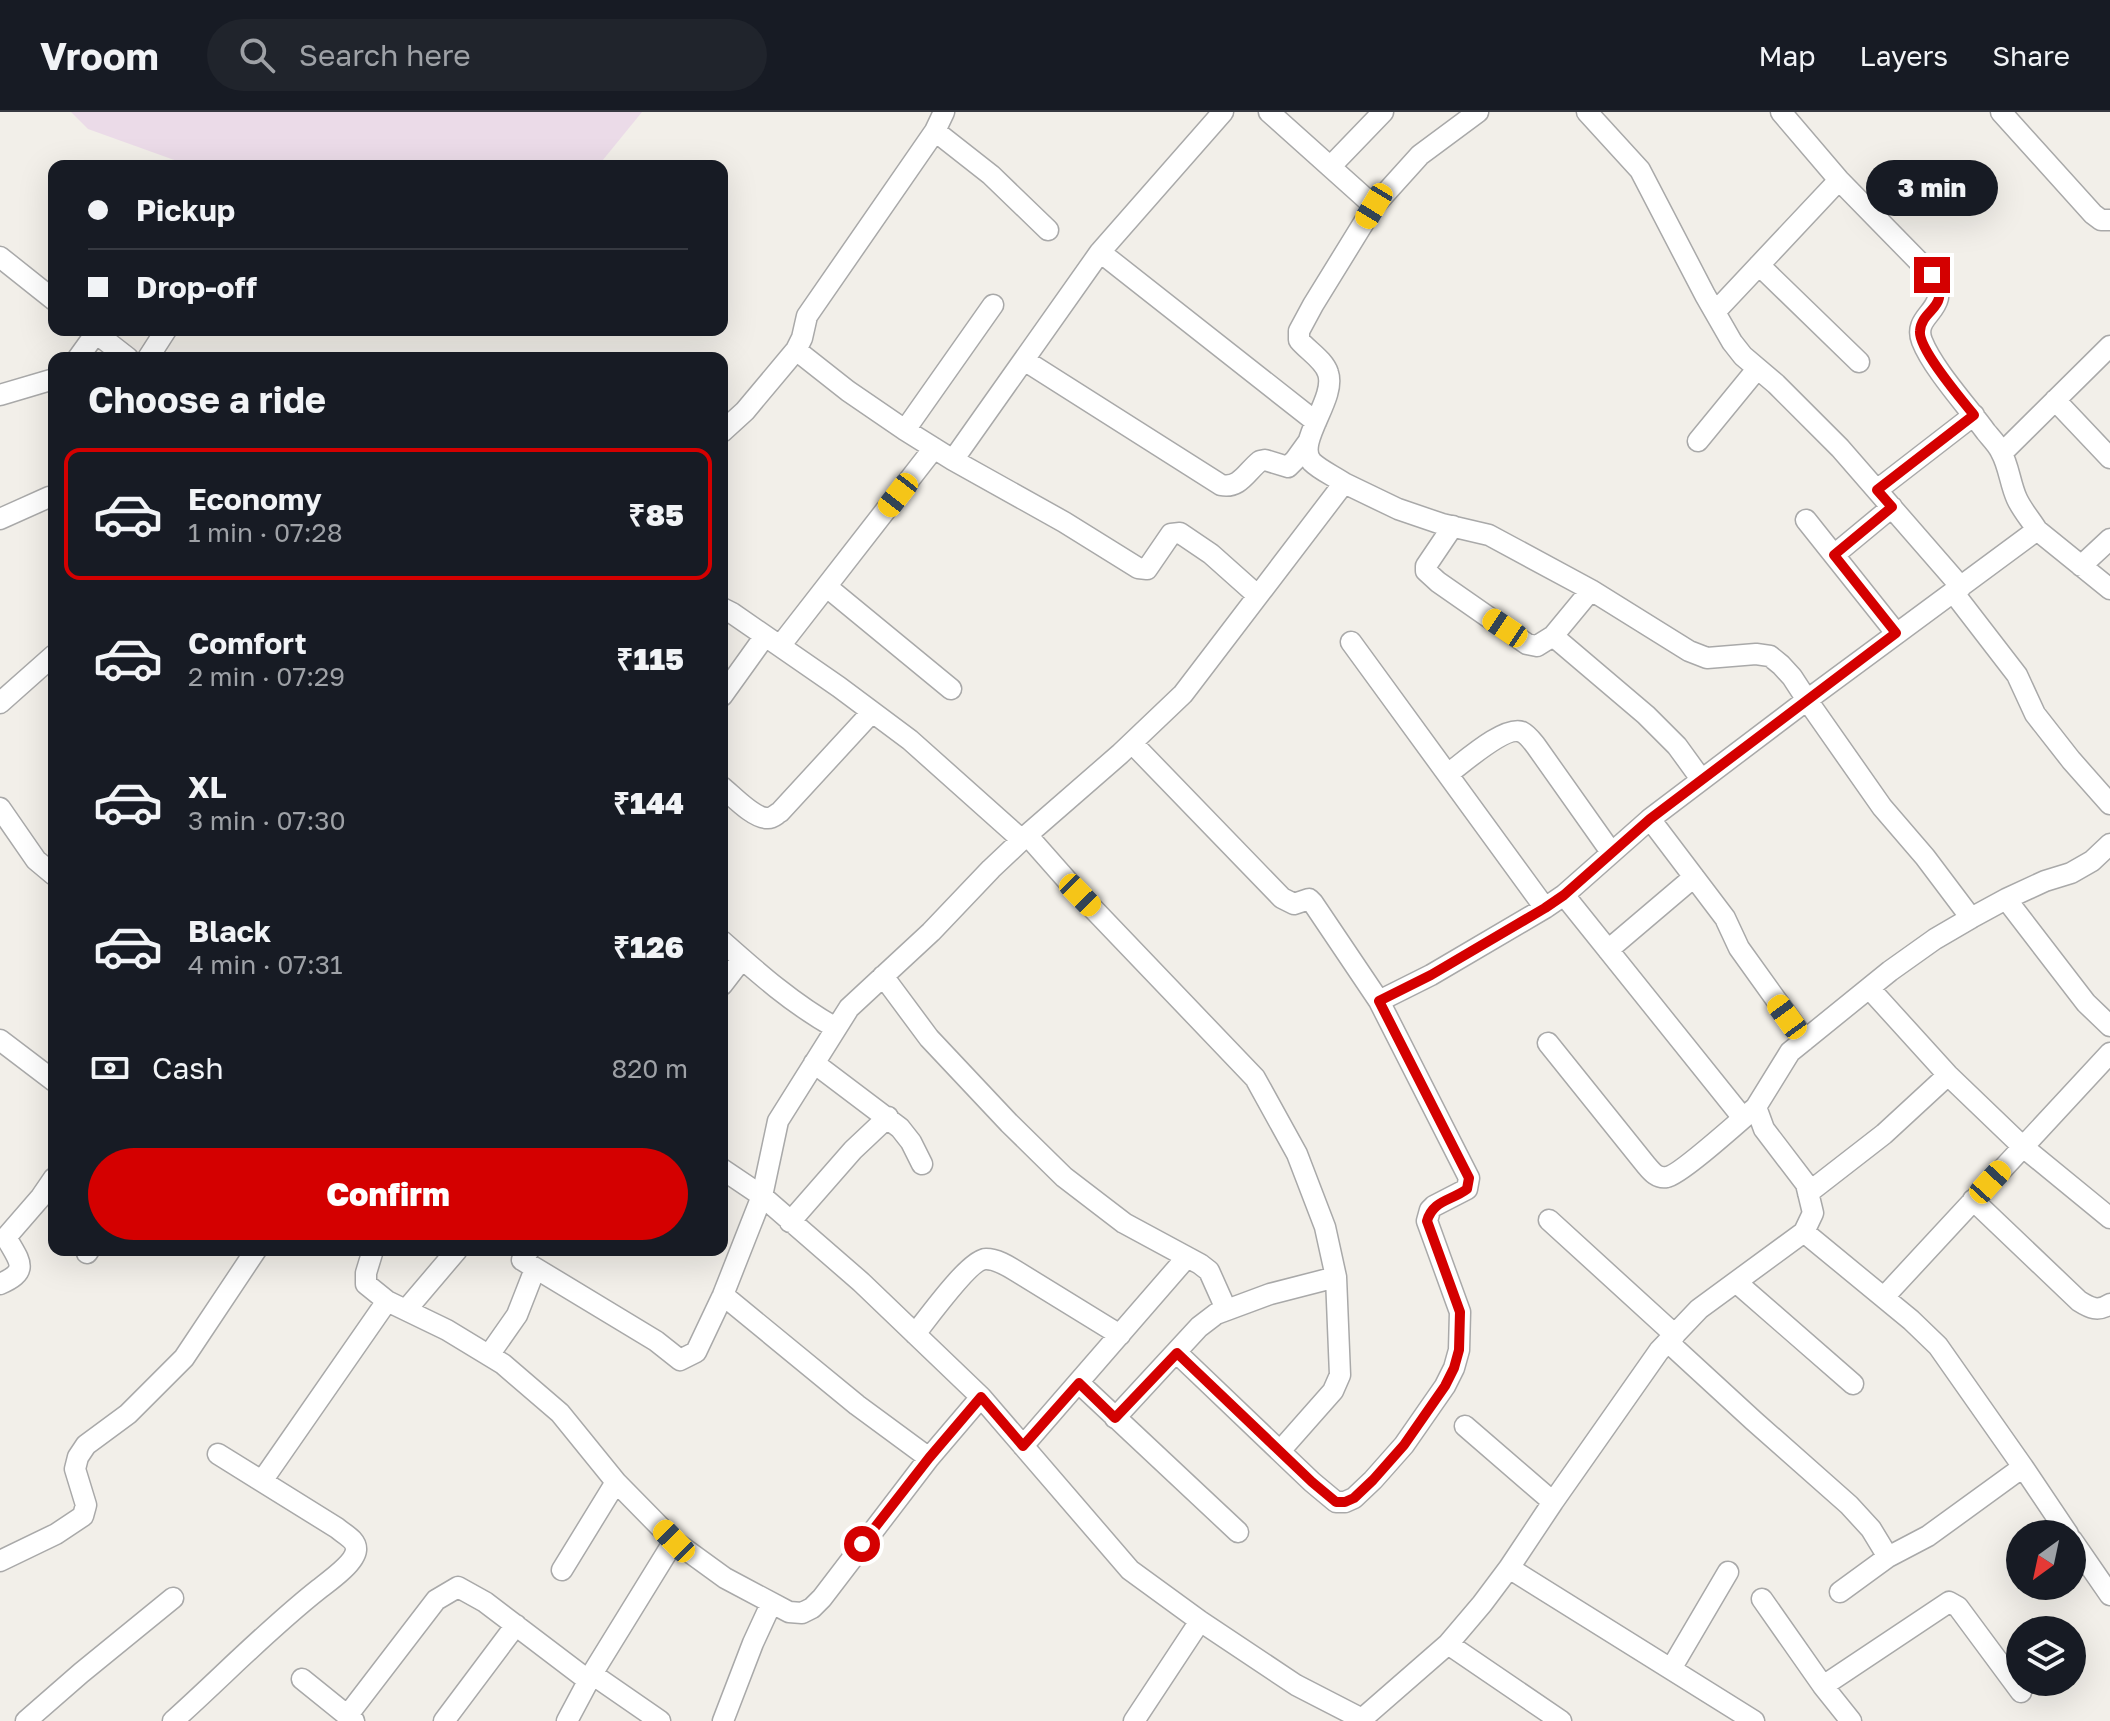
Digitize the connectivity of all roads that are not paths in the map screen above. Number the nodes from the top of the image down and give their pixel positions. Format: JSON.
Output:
{"nodes":[{"id":1,"x":944,"y":112,"type":"edge"},
{"id":2,"x":1223,"y":112,"type":"edge"},
{"id":3,"x":1269,"y":112,"type":"edge"},
{"id":4,"x":1383,"y":112,"type":"edge"},
{"id":5,"x":1478,"y":112,"type":"edge"},
{"id":6,"x":1587,"y":112,"type":"edge"},
{"id":7,"x":1781,"y":112,"type":"edge"},
{"id":8,"x":2001,"y":112,"type":"edge"},
{"id":9,"x":935,"y":131,"type":"junction"},
{"id":10,"x":1331,"y":166,"type":"junction"},
{"id":11,"x":1839,"y":180,"type":"junction"},
{"id":12,"x":1374,"y":206,"type":"junction"},
{"id":13,"x":2110,"y":220,"type":"edge"},
{"id":14,"x":1048,"y":230,"type":"dead end"},
{"id":15,"x":1100,"y":252,"type":"junction"},
{"id":16,"x":0,"y":257,"type":"edge"},
{"id":17,"x":1759,"y":265,"type":"junction"},
{"id":18,"x":48,"y":295,"type":"edge"},
{"id":19,"x":993,"y":305,"type":"dead end"},
{"id":20,"x":1715,"y":312,"type":"junction"},
{"id":21,"x":100,"y":336,"type":"edge"},
{"id":22,"x":2110,"y":346,"type":"edge"},
{"id":23,"x":796,"y":350,"type":"junction"},
{"id":24,"x":120,"y":352,"type":"edge"},
{"id":25,"x":1024,"y":360,"type":"junction"},
{"id":26,"x":1859,"y":362,"type":"dead end"},
{"id":27,"x":1757,"y":369,"type":"junction"},
{"id":28,"x":48,"y":381,"type":"edge"},
{"id":29,"x":0,"y":395,"type":"edge"},
{"id":30,"x":2055,"y":400,"type":"junction"},
{"id":31,"x":1974,"y":415,"type":"junction"},
{"id":32,"x":728,"y":427,"type":"edge"},
{"id":33,"x":905,"y":430,"type":"junction"},
{"id":34,"x":1312,"y":432,"type":"junction"},
{"id":35,"x":1698,"y":441,"type":"dead end"},
{"id":36,"x":934,"y":448,"type":"junction"},
{"id":37,"x":2002,"y":453,"type":"junction"},
{"id":38,"x":2110,"y":458,"type":"edge"},
{"id":39,"x":953,"y":460,"type":"junction"},
{"id":40,"x":1344,"y":483,"type":"junction"},
{"id":41,"x":1877,"y":490,"type":"junction"},
{"id":42,"x":48,"y":497,"type":"edge"},
{"id":43,"x":1892,"y":507,"type":"junction"},
{"id":44,"x":0,"y":519,"type":"edge"},
{"id":45,"x":1806,"y":520,"type":"dead end"},
{"id":46,"x":1453,"y":526,"type":"junction"},
{"id":47,"x":2037,"y":530,"type":"junction"},
{"id":48,"x":2110,"y":539,"type":"edge"},
{"id":49,"x":1834,"y":555,"type":"junction"},
{"id":50,"x":2081,"y":566,"type":"junction"},
{"id":51,"x":827,"y":587,"type":"junction"},
{"id":52,"x":1957,"y":589,"type":"junction"},
{"id":53,"x":2110,"y":589,"type":"edge"},
{"id":54,"x":1591,"y":590,"type":"junction"},
{"id":55,"x":1257,"y":595,"type":"junction"},
{"id":56,"x":728,"y":611,"type":"edge"},
{"id":57,"x":1896,"y":633,"type":"junction"},
{"id":58,"x":1553,"y":636,"type":"junction"},
{"id":59,"x":773,"y":641,"type":"junction"},
{"id":60,"x":1351,"y":642,"type":"dead end"},
{"id":61,"x":48,"y":660,"type":"edge"},
{"id":62,"x":951,"y":689,"type":"dead end"},
{"id":63,"x":728,"y":690,"type":"edge"},
{"id":64,"x":1807,"y":700,"type":"junction"},
{"id":65,"x":0,"y":703,"type":"edge"},
{"id":66,"x":872,"y":712,"type":"junction"},
{"id":67,"x":1132,"y":743,"type":"junction"},
{"id":68,"x":1449,"y":773,"type":"junction"},
{"id":69,"x":1701,"y":779,"type":"junction"},
{"id":70,"x":728,"y":792,"type":"edge"},
{"id":71,"x":2110,"y":804,"type":"edge"},
{"id":72,"x":0,"y":808,"type":"edge"},
{"id":73,"x":1650,"y":819,"type":"junction"},
{"id":74,"x":1024,"y":838,"type":"junction"},
{"id":75,"x":2110,"y":844,"type":"edge"},
{"id":76,"x":1611,"y":852,"type":"junction"},
{"id":77,"x":48,"y":870,"type":"edge"},
{"id":78,"x":1694,"y":877,"type":"junction"},
{"id":79,"x":1564,"y":895,"type":"junction"},
{"id":80,"x":2006,"y":899,"type":"junction"},
{"id":81,"x":1545,"y":908,"type":"junction"},
{"id":82,"x":1971,"y":918,"type":"junction"},
{"id":83,"x":728,"y":946,"type":"edge"},
{"id":84,"x":1608,"y":950,"type":"junction"},
{"id":85,"x":742,"y":959,"type":"junction"},
{"id":86,"x":883,"y":976,"type":"junction"},
{"id":87,"x":728,"y":977,"type":"edge"},
{"id":88,"x":1869,"y":988,"type":"junction"},
{"id":89,"x":1379,"y":1001,"type":"junction"},
{"id":90,"x":2110,"y":1026,"type":"edge"},
{"id":91,"x":836,"y":1028,"type":"junction"},
{"id":92,"x":0,"y":1040,"type":"edge"},
{"id":93,"x":1805,"y":1040,"type":"junction"},
{"id":94,"x":1548,"y":1043,"type":"dead end"},
{"id":95,"x":2110,"y":1053,"type":"edge"},
{"id":96,"x":814,"y":1063,"type":"junction"},
{"id":97,"x":1948,"y":1075,"type":"junction"},
{"id":98,"x":48,"y":1076,"type":"edge"},
{"id":99,"x":1749,"y":1112,"type":"junction"},
{"id":100,"x":888,"y":1117,"type":"junction"},
{"id":101,"x":2022,"y":1146,"type":"junction"},
{"id":102,"x":922,"y":1164,"type":"dead end"},
{"id":103,"x":728,"y":1173,"type":"edge"},
{"id":104,"x":48,"y":1187,"type":"edge"},
{"id":105,"x":1808,"y":1193,"type":"junction"},
{"id":106,"x":762,"y":1196,"type":"junction"},
{"id":107,"x":1973,"y":1200,"type":"junction"},
{"id":108,"x":2110,"y":1218,"type":"edge"},
{"id":109,"x":1549,"y":1220,"type":"dead end"},
{"id":110,"x":790,"y":1222,"type":"junction"},
{"id":111,"x":1804,"y":1232,"type":"junction"},
{"id":112,"x":252,"y":1256,"type":"edge"},
{"id":113,"x":371,"y":1256,"type":"edge"},
{"id":114,"x":451,"y":1256,"type":"edge"},
{"id":115,"x":523,"y":1257,"type":"edge"},
{"id":116,"x":1187,"y":1257,"type":"junction"},
{"id":117,"x":1336,"y":1277,"type":"junction"},
{"id":118,"x":1736,"y":1282,"type":"junction"},
{"id":119,"x":0,"y":1284,"type":"edge"},
{"id":120,"x":723,"y":1295,"type":"junction"},
{"id":121,"x":1884,"y":1297,"type":"junction"},
{"id":122,"x":2110,"y":1304,"type":"edge"},
{"id":123,"x":397,"y":1306,"type":"junction"},
{"id":124,"x":1226,"y":1309,"type":"junction"},
{"id":125,"x":915,"y":1334,"type":"junction"},
{"id":126,"x":1120,"y":1335,"type":"junction"},
{"id":127,"x":1671,"y":1338,"type":"junction"},
{"id":128,"x":1177,"y":1353,"type":"junction"},
{"id":129,"x":489,"y":1355,"type":"junction"},
{"id":130,"x":1079,"y":1383,"type":"junction"},
{"id":131,"x":1853,"y":1384,"type":"dead end"},
{"id":132,"x":981,"y":1397,"type":"junction"},
{"id":133,"x":1115,"y":1418,"type":"junction"},
{"id":134,"x":1465,"y":1426,"type":"dead end"},
{"id":135,"x":1023,"y":1446,"type":"junction"},
{"id":136,"x":1280,"y":1451,"type":"junction"},
{"id":137,"x":218,"y":1454,"type":"dead end"},
{"id":138,"x":929,"y":1458,"type":"junction"},
{"id":139,"x":2023,"y":1467,"type":"junction"},
{"id":140,"x":262,"y":1481,"type":"junction"},
{"id":141,"x":616,"y":1482,"type":"junction"},
{"id":142,"x":1553,"y":1502,"type":"junction"},
{"id":143,"x":2059,"y":1520,"type":"edge"},
{"id":144,"x":1238,"y":1532,"type":"dead end"},
{"id":145,"x":674,"y":1541,"type":"junction"},
{"id":146,"x":2086,"y":1554,"type":"edge"},
{"id":147,"x":1888,"y":1557,"type":"junction"},
{"id":148,"x":0,"y":1561,"type":"edge"},
{"id":149,"x":1509,"y":1568,"type":"junction"},
{"id":150,"x":562,"y":1570,"type":"dead end"},
{"id":151,"x":2103,"y":1570,"type":"edge"},
{"id":152,"x":1728,"y":1572,"type":"dead end"},
{"id":153,"x":1840,"y":1592,"type":"dead end"},
{"id":154,"x":2110,"y":1595,"type":"edge"},
{"id":155,"x":173,"y":1598,"type":"dead end"},
{"id":156,"x":1762,"y":1599,"type":"dead end"},
{"id":157,"x":771,"y":1604,"type":"junction"},
{"id":158,"x":1200,"y":1621,"type":"junction"},
{"id":159,"x":516,"y":1625,"type":"junction"},
{"id":160,"x":1448,"y":1644,"type":"junction"},
{"id":161,"x":1671,"y":1669,"type":"junction"},
{"id":162,"x":2006,"y":1672,"type":"edge"},
{"id":163,"x":590,"y":1677,"type":"junction"},
{"id":164,"x":302,"y":1679,"type":"dead end"},
{"id":165,"x":1823,"y":1686,"type":"junction"},
{"id":166,"x":350,"y":1718,"type":"edge"},
{"id":167,"x":1363,"y":1720,"type":"edge"},
{"id":168,"x":26,"y":1721,"type":"edge"},
{"id":169,"x":173,"y":1721,"type":"edge"},
{"id":170,"x":444,"y":1721,"type":"edge"},
{"id":171,"x":567,"y":1721,"type":"edge"},
{"id":172,"x":660,"y":1721,"type":"edge"},
{"id":173,"x":723,"y":1721,"type":"edge"},
{"id":174,"x":1134,"y":1721,"type":"edge"},
{"id":175,"x":1561,"y":1721,"type":"edge"},
{"id":176,"x":1754,"y":1721,"type":"edge"},
{"id":177,"x":1851,"y":1721,"type":"edge"}],
"edges":[{"from":1,"to":9,"type":"street"},
{"from":2,"to":15,"type":"street"},
{"from":3,"to":10,"type":"street"},
{"from":4,"to":10,"type":"street"},
{"from":5,"to":12,"type":"street"},
{"from":6,"to":20,"type":"street"},
{"from":7,"to":11,"type":"street"},
{"from":8,"to":13,"type":"street"},
{"from":9,"to":14,"type":"street"},
{"from":9,"to":23,"type":"street"},
{"from":10,"to":12,"type":"street"},
{"from":11,"to":17,"type":"street"},
{"from":11,"to":31,"type":"street"},
{"from":12,"to":34,"type":"street"},
{"from":15,"to":25,"type":"street"},
{"from":15,"to":34,"type":"street"},
{"from":16,"to":18,"type":"street"},
{"from":17,"to":20,"type":"street"},
{"from":17,"to":26,"type":"street"},
{"from":19,"to":33,"type":"street"},
{"from":20,"to":27,"type":"street"},
{"from":21,"to":24,"type":"street"},
{"from":22,"to":30,"type":"street"},
{"from":23,"to":32,"type":"street"},
{"from":23,"to":33,"type":"street"},
{"from":25,"to":34,"type":"street"},
{"from":25,"to":39,"type":"street"},
{"from":27,"to":35,"type":"street"},
{"from":27,"to":41,"type":"street"},
{"from":28,"to":29,"type":"street"},
{"from":30,"to":37,"type":"street"},
{"from":30,"to":38,"type":"street"},
{"from":31,"to":37,"type":"street"},
{"from":31,"to":41,"type":"street"},
{"from":33,"to":36,"type":"street"},
{"from":34,"to":40,"type":"street"},
{"from":36,"to":39,"type":"street"},
{"from":36,"to":51,"type":"street"},
{"from":37,"to":47,"type":"street"},
{"from":39,"to":55,"type":"street"},
{"from":40,"to":46,"type":"street"},
{"from":40,"to":55,"type":"street"},
{"from":41,"to":43,"type":"street"},
{"from":42,"to":44,"type":"street"},
{"from":43,"to":49,"type":"street"},
{"from":43,"to":52,"type":"street"},
{"from":45,"to":49,"type":"street"},
{"from":46,"to":54,"type":"street"},
{"from":46,"to":58,"type":"street"},
{"from":47,"to":50,"type":"street"},
{"from":47,"to":52,"type":"street"},
{"from":48,"to":50,"type":"street"},
{"from":49,"to":57,"type":"street"},
{"from":50,"to":53,"type":"street"},
{"from":51,"to":59,"type":"street"},
{"from":51,"to":62,"type":"street"},
{"from":52,"to":57,"type":"street"},
{"from":52,"to":71,"type":"street"},
{"from":54,"to":58,"type":"street"},
{"from":54,"to":64,"type":"street"},
{"from":55,"to":67,"type":"street"},
{"from":56,"to":59,"type":"street"},
{"from":57,"to":64,"type":"street"},
{"from":58,"to":69,"type":"street"},
{"from":59,"to":63,"type":"street"},
{"from":59,"to":66,"type":"street"},
{"from":60,"to":68,"type":"street"},
{"from":61,"to":65,"type":"street"},
{"from":64,"to":69,"type":"street"},
{"from":64,"to":82,"type":"street"},
{"from":66,"to":70,"type":"street"},
{"from":66,"to":74,"type":"street"},
{"from":67,"to":74,"type":"street"},
{"from":67,"to":89,"type":"street"},
{"from":68,"to":76,"type":"street"},
{"from":68,"to":81,"type":"street"},
{"from":69,"to":73,"type":"street"},
{"from":72,"to":77,"type":"street"},
{"from":73,"to":76,"type":"street"},
{"from":73,"to":78,"type":"street"},
{"from":74,"to":86,"type":"street"},
{"from":74,"to":117,"type":"street"},
{"from":75,"to":80,"type":"street"},
{"from":76,"to":79,"type":"street"},
{"from":78,"to":84,"type":"street"},
{"from":78,"to":93,"type":"street"},
{"from":79,"to":81,"type":"street"},
{"from":79,"to":84,"type":"street"},
{"from":80,"to":82,"type":"street"},
{"from":80,"to":90,"type":"street"},
{"from":81,"to":89,"type":"street"},
{"from":82,"to":88,"type":"street"},
{"from":83,"to":85,"type":"street"},
{"from":84,"to":99,"type":"street"},
{"from":85,"to":87,"type":"street"},
{"from":85,"to":91,"type":"street"},
{"from":86,"to":91,"type":"street"},
{"from":86,"to":116,"type":"street"},
{"from":88,"to":93,"type":"street"},
{"from":88,"to":97,"type":"street"},
{"from":89,"to":136,"type":"street"},
{"from":91,"to":96,"type":"street"},
{"from":92,"to":98,"type":"street"},
{"from":93,"to":99,"type":"street"},
{"from":94,"to":99,"type":"street"},
{"from":95,"to":101,"type":"street"},
{"from":96,"to":100,"type":"street"},
{"from":96,"to":106,"type":"street"},
{"from":97,"to":101,"type":"street"},
{"from":97,"to":105,"type":"street"},
{"from":99,"to":105,"type":"street"},
{"from":100,"to":102,"type":"street"},
{"from":100,"to":110,"type":"street"},
{"from":101,"to":107,"type":"street"},
{"from":101,"to":108,"type":"street"},
{"from":103,"to":106,"type":"street"},
{"from":104,"to":119,"type":"street"},
{"from":105,"to":111,"type":"street"},
{"from":106,"to":110,"type":"street"},
{"from":106,"to":120,"type":"street"},
{"from":107,"to":121,"type":"street"},
{"from":107,"to":122,"type":"street"},
{"from":109,"to":127,"type":"street"},
{"from":110,"to":125,"type":"street"},
{"from":111,"to":118,"type":"street"},
{"from":111,"to":121,"type":"street"},
{"from":112,"to":148,"type":"street"},
{"from":113,"to":123,"type":"street"},
{"from":114,"to":123,"type":"street"},
{"from":115,"to":120,"type":"street"},
{"from":115,"to":129,"type":"street"},
{"from":116,"to":124,"type":"street"},
{"from":116,"to":126,"type":"street"},
{"from":117,"to":124,"type":"street"},
{"from":117,"to":136,"type":"street"},
{"from":118,"to":127,"type":"street"},
{"from":118,"to":131,"type":"street"},
{"from":120,"to":138,"type":"street"},
{"from":121,"to":139,"type":"street"},
{"from":123,"to":129,"type":"street"},
{"from":123,"to":140,"type":"street"},
{"from":124,"to":128,"type":"street"},
{"from":125,"to":126,"type":"street"},
{"from":125,"to":132,"type":"street"},
{"from":126,"to":130,"type":"street"},
{"from":127,"to":142,"type":"street"},
{"from":127,"to":147,"type":"street"},
{"from":128,"to":133,"type":"street"},
{"from":128,"to":136,"type":"street"},
{"from":129,"to":141,"type":"street"},
{"from":130,"to":133,"type":"street"},
{"from":130,"to":135,"type":"street"},
{"from":132,"to":135,"type":"street"},
{"from":132,"to":138,"type":"street"},
{"from":133,"to":144,"type":"street"},
{"from":134,"to":142,"type":"street"},
{"from":135,"to":158,"type":"street"},
{"from":137,"to":140,"type":"street"},
{"from":138,"to":157,"type":"street"},
{"from":139,"to":143,"type":"street"},
{"from":139,"to":147,"type":"street"},
{"from":140,"to":169,"type":"street"},
{"from":141,"to":145,"type":"street"},
{"from":141,"to":150,"type":"street"},
{"from":142,"to":149,"type":"street"},
{"from":145,"to":157,"type":"street"},
{"from":145,"to":163,"type":"street"},
{"from":146,"to":151,"type":"street"},
{"from":147,"to":153,"type":"street"},
{"from":149,"to":160,"type":"street"},
{"from":149,"to":161,"type":"street"},
{"from":151,"to":154,"type":"street"},
{"from":152,"to":161,"type":"street"},
{"from":155,"to":168,"type":"street"},
{"from":156,"to":165,"type":"street"},
{"from":157,"to":173,"type":"street"},
{"from":158,"to":167,"type":"street"},
{"from":158,"to":174,"type":"street"},
{"from":159,"to":163,"type":"street"},
{"from":159,"to":166,"type":"street"},
{"from":159,"to":170,"type":"street"},
{"from":160,"to":167,"type":"street"},
{"from":160,"to":175,"type":"street"},
{"from":161,"to":176,"type":"street"},
{"from":162,"to":165,"type":"street"},
{"from":163,"to":171,"type":"street"},
{"from":163,"to":172,"type":"street"},
{"from":164,"to":166,"type":"street"},
{"from":165,"to":177,"type":"street"}]}
